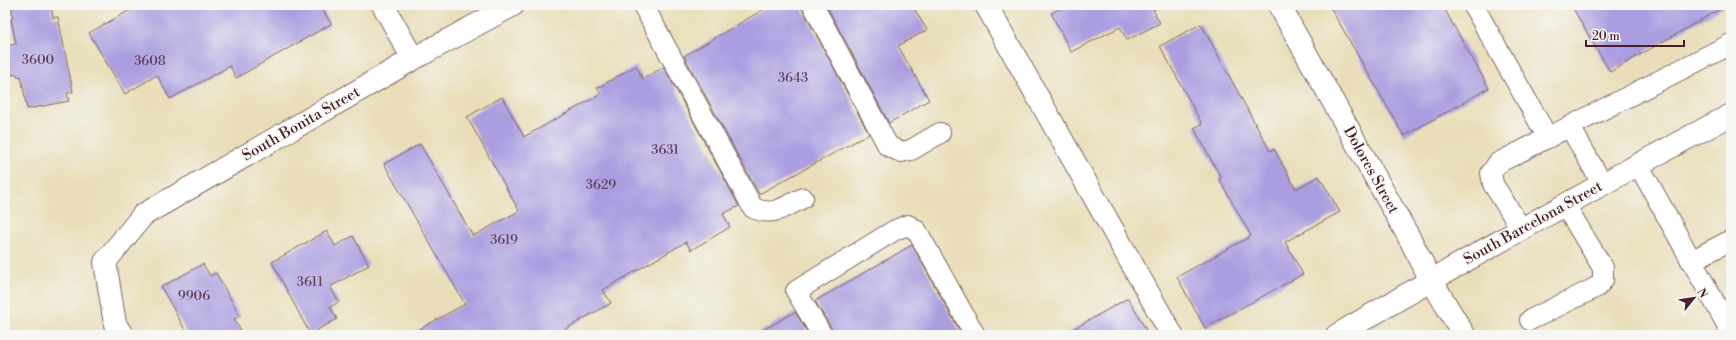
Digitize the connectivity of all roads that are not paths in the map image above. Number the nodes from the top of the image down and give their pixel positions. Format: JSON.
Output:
{"nodes":[{"id":1,"x":382,"y":5,"type":"edge"},
{"id":2,"x":513,"y":5,"type":"edge"},
{"id":3,"x":643,"y":5,"type":"edge"},
{"id":4,"x":813,"y":5,"type":"edge"},
{"id":5,"x":986,"y":5,"type":"edge"},
{"id":6,"x":1279,"y":5,"type":"edge"},
{"id":7,"x":1473,"y":5,"type":"edge"},
{"id":8,"x":1731,"y":44,"type":"edge"},
{"id":9,"x":413,"y":59,"type":"junction"},
{"id":10,"x":1731,"y":114,"type":"edge"},
{"id":11,"x":1570,"y":127,"type":"junction"},
{"id":12,"x":940,"y":133,"type":"dead end"},
{"id":13,"x":1548,"y":138,"type":"junction"},
{"id":14,"x":1638,"y":164,"type":"junction"},
{"id":15,"x":1603,"y":185,"type":"junction"},
{"id":16,"x":803,"y":198,"type":"dead end"},
{"id":17,"x":1565,"y":206,"type":"junction"},
{"id":18,"x":1522,"y":230,"type":"junction"},
{"id":19,"x":1731,"y":240,"type":"edge"},
{"id":20,"x":1691,"y":261,"type":"junction"},
{"id":21,"x":1431,"y":280,"type":"junction"},
{"id":22,"x":1530,"y":320,"type":"dead end"},
{"id":23,"x":1731,"y":332,"type":"edge"},
{"id":24,"x":122,"y":335,"type":"edge"},
{"id":25,"x":822,"y":335,"type":"edge"},
{"id":26,"x":975,"y":335,"type":"edge"},
{"id":27,"x":1172,"y":335,"type":"edge"},
{"id":28,"x":1337,"y":335,"type":"edge"},
{"id":29,"x":1464,"y":335,"type":"edge"}],
"edges":[{"from":1,"to":9,"type":"street"},
{"from":2,"to":9,"type":"street","name":"South Bonita Street"},
{"from":3,"to":16,"type":"lane"},
{"from":4,"to":12,"type":"lane"},
{"from":5,"to":27,"type":"street"},
{"from":6,"to":21,"type":"street","name":"Dolores Street"},
{"from":7,"to":13,"type":"lane"},
{"from":8,"to":11,"type":"lane"},
{"from":9,"to":24,"type":"street","name":"South Bonita Street"},
{"from":10,"to":14,"type":"street","name":"South Barcelona Street"},
{"from":11,"to":13,"type":"lane"},
{"from":11,"to":15,"type":"lane"},
{"from":13,"to":18,"type":"lane"},
{"from":14,"to":15,"type":"street","name":"South Barcelona Street"},
{"from":14,"to":20,"type":"lane"},
{"from":15,"to":17,"type":"street","name":"South Barcelona Street"},
{"from":17,"to":18,"type":"street","name":"South Barcelona Street"},
{"from":17,"to":22,"type":"lane"},
{"from":18,"to":21,"type":"street","name":"South Barcelona Street"},
{"from":19,"to":20,"type":"lane"},
{"from":20,"to":23,"type":"lane"},
{"from":21,"to":28,"type":"street","name":"South Barcelona Street"},
{"from":21,"to":29,"type":"street","name":"Dolores Street"},
{"from":25,"to":26,"type":"lane"}]}
